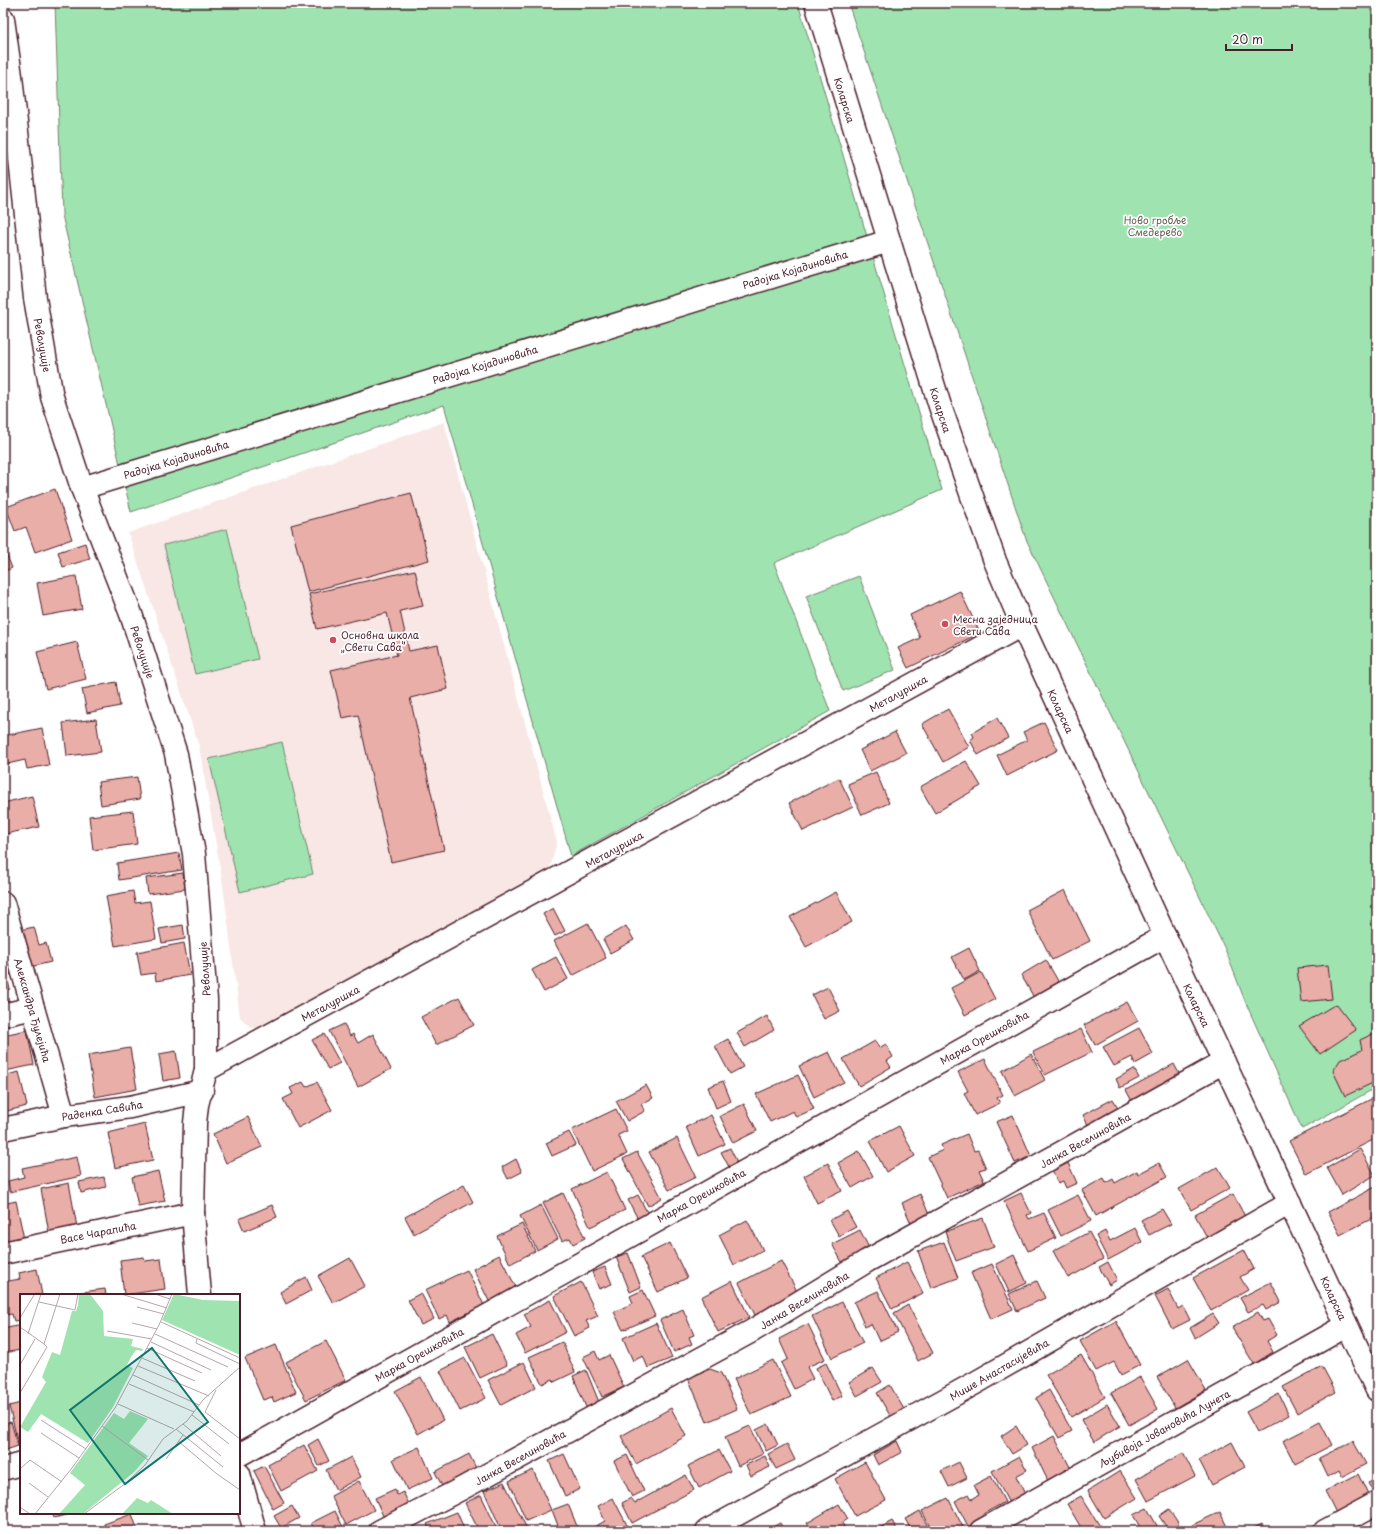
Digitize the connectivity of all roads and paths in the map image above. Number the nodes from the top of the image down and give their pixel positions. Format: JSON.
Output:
{"nodes":[{"id":1,"x":816,"y":3,"type":"edge"},
{"id":2,"x":3,"y":19,"type":"edge"},
{"id":3,"x":889,"y":241,"type":"junction"},
{"id":4,"x":82,"y":488,"type":"junction"},
{"id":5,"x":1022,"y":625,"type":"junction"},
{"id":6,"x":3,"y":903,"type":"edge"},
{"id":7,"x":1165,"y":936,"type":"junction"},
{"id":8,"x":32,"y":1008,"type":"junction"},
{"id":9,"x":3,"y":1015,"type":"edge"},
{"id":10,"x":1224,"y":1062,"type":"junction"},
{"id":11,"x":204,"y":1081,"type":"junction"},
{"id":12,"x":64,"y":1116,"type":"junction"},
{"id":13,"x":3,"y":1129,"type":"edge"},
{"id":14,"x":1290,"y":1203,"type":"junction"},
{"id":15,"x":192,"y":1213,"type":"junction"},
{"id":16,"x":3,"y":1253,"type":"edge"},
{"id":17,"x":200,"y":1294,"type":"edge"},
{"id":18,"x":1346,"y":1326,"type":"junction"},
{"id":19,"x":1377,"y":1390,"type":"edge"},
{"id":20,"x":240,"y":1454,"type":"edge"},
{"id":21,"x":20,"y":1464,"type":"edge"},
{"id":22,"x":3,"y":1469,"type":"edge"},
{"id":23,"x":240,"y":1478,"type":"edge"},
{"id":24,"x":1377,"y":1503,"type":"edge"},
{"id":25,"x":255,"y":1531,"type":"edge"},
{"id":26,"x":380,"y":1531,"type":"edge"},
{"id":27,"x":707,"y":1531,"type":"edge"},
{"id":28,"x":981,"y":1531,"type":"edge"},
{"id":29,"x":1325,"y":1531,"type":"edge"}],
"edges":[{"from":1,"to":3,"type":"street","name":"Коларска"},
{"from":2,"to":4,"type":"street","name":"Револуције"},
{"from":3,"to":4,"type":"street","name":"Радојка Којадиновића"},
{"from":3,"to":5,"type":"street","name":"Коларска"},
{"from":4,"to":11,"type":"street","name":"Револуције"},
{"from":5,"to":7,"type":"street","name":"Коларска"},
{"from":5,"to":11,"type":"street","name":"Металуршка"},
{"from":6,"to":8,"type":"street","name":"Александра Ђулејића"},
{"from":7,"to":10,"type":"street","name":"Коларска"},
{"from":7,"to":20,"type":"street","name":"Марка Орешковића"},
{"from":8,"to":9,"type":"street"},
{"from":8,"to":12,"type":"street","name":"Александра Ђулејића"},
{"from":10,"to":14,"type":"street","name":"Коларска"},
{"from":10,"to":26,"type":"street","name":"Јанка Веселиновића"},
{"from":11,"to":12,"type":"street","name":"Раденка Савића"},
{"from":11,"to":15,"type":"street","name":"Револуције"},
{"from":12,"to":13,"type":"street","name":"Раденка Савића"},
{"from":14,"to":18,"type":"street","name":"Коларска"},
{"from":14,"to":27,"type":"street","name":"Мише Анастасијевића"},
{"from":15,"to":16,"type":"street","name":"Васе Чарапића"},
{"from":15,"to":17,"type":"street","name":"Револуције"},
{"from":18,"to":19,"type":"street","name":"Коларска"},
{"from":18,"to":28,"type":"street","name":"Љубивоја Јовановића Лунета"},
{"from":21,"to":22,"type":"street"},
{"from":23,"to":25,"type":"street"},
{"from":24,"to":29,"type":"street"}]}
